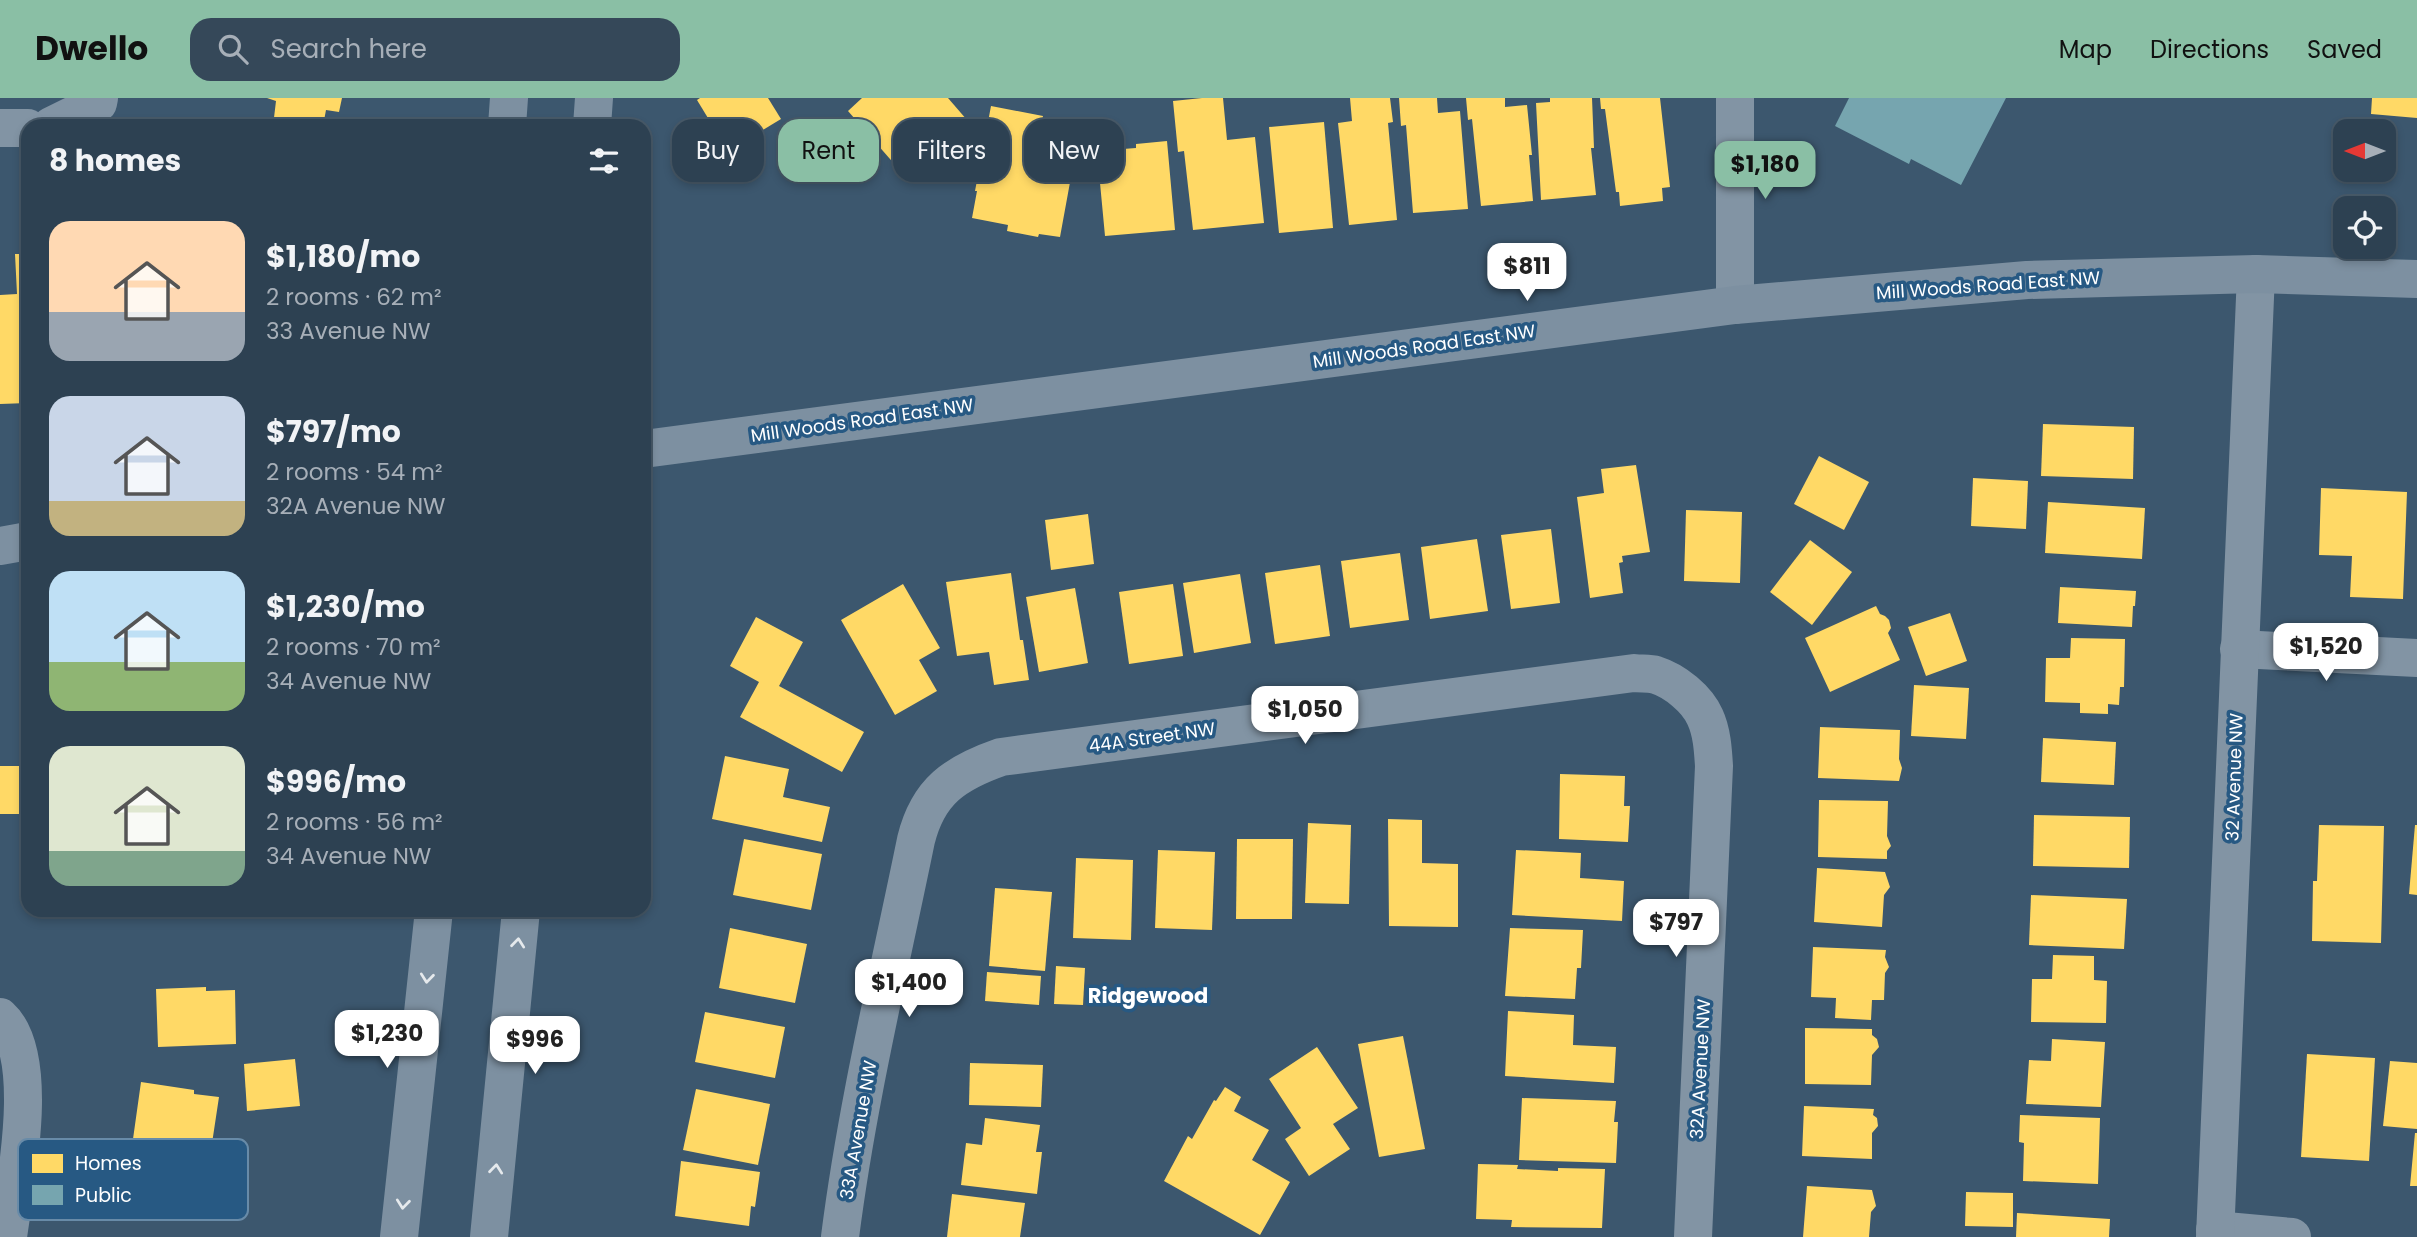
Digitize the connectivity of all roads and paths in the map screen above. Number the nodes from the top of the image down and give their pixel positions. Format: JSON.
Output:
{"nodes":[{"id":1,"x":509,"y":98,"type":"edge"},
{"id":2,"x":594,"y":98,"type":"edge"},
{"id":3,"x":1735,"y":98,"type":"edge"},
{"id":4,"x":99,"y":101,"type":"edge"},
{"id":5,"x":64,"y":119,"type":"edge"},
{"id":6,"x":508,"y":119,"type":"edge"},
{"id":7,"x":592,"y":119,"type":"edge"},
{"id":8,"x":0,"y":128,"type":"edge"},
{"id":9,"x":21,"y":128,"type":"edge"},
{"id":10,"x":2256,"y":274,"type":"junction"},
{"id":11,"x":2417,"y":279,"type":"edge"},
{"id":12,"x":1735,"y":305,"type":"junction"},
{"id":13,"x":651,"y":448,"type":"edge"},
{"id":14,"x":21,"y":542,"type":"edge"},
{"id":15,"x":0,"y":546,"type":"edge"},
{"id":16,"x":2239,"y":649,"type":"junction"},
{"id":17,"x":2417,"y":659,"type":"edge"},
{"id":18,"x":1655,"y":675,"type":"joint"},
{"id":19,"x":947,"y":784,"type":"joint"},
{"id":20,"x":433,"y":917,"type":"edge"},
{"id":21,"x":521,"y":917,"type":"edge"},
{"id":22,"x":1,"y":1017,"type":"edge"},
{"id":23,"x":21,"y":1139,"type":"edge"},
{"id":24,"x":18,"y":1160,"type":"edge"},
{"id":25,"x":2215,"y":1233,"type":"edge"},
{"id":26,"x":8,"y":1237,"type":"edge"},
{"id":27,"x":399,"y":1237,"type":"edge"},
{"id":28,"x":489,"y":1237,"type":"edge"},
{"id":29,"x":839,"y":1237,"type":"edge"},
{"id":30,"x":1693,"y":1237,"type":"edge"},
{"id":31,"x":2292,"y":1237,"type":"edge"}],
"edges":[{"from":1,"to":6,"type":"street"},
{"from":2,"to":7,"type":"street"},
{"from":3,"to":12,"type":"street"},
{"from":4,"to":5,"type":"street"},
{"from":8,"to":9,"type":"street"},
{"from":10,"to":11,"type":"street","name":"Mill Woods Road East NW"},
{"from":10,"to":12,"type":"street","name":"Mill Woods Road East NW"},
{"from":10,"to":16,"type":"street","name":"32 Avenue NW"},
{"from":12,"to":13,"type":"street","name":"Mill Woods Road East NW"},
{"from":14,"to":15,"type":"street"},
{"from":16,"to":17,"type":"street"},
{"from":16,"to":25,"type":"street","name":"32 Avenue NW"},
{"from":18,"to":19,"type":"street","name":"44A Street NW"},
{"from":18,"to":30,"type":"street","name":"32A Avenue NW"},
{"from":19,"to":29,"type":"street","name":"33A Avenue NW"},
{"from":20,"to":27,"type":"street","one_way":true},
{"from":28,"to":21,"type":"street","one_way":true},
{"from":22,"to":23,"type":"street"},
{"from":24,"to":26,"type":"street"},
{"from":25,"to":31,"type":"street"}]}
